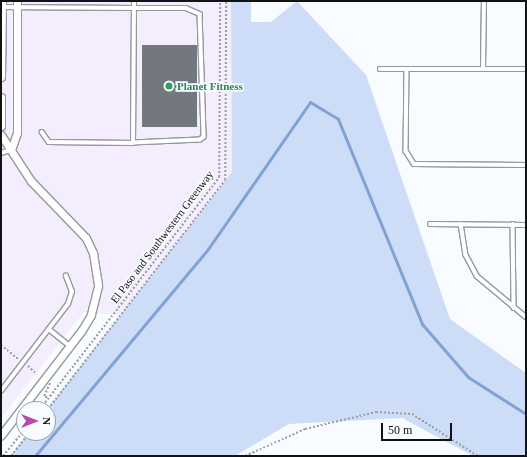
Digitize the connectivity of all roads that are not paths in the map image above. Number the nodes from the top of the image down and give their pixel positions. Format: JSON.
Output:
{"nodes":[{"id":1,"x":2,"y":1,"type":"edge"},
{"id":2,"x":134,"y":1,"type":"edge"},
{"id":3,"x":484,"y":1,"type":"edge"},
{"id":4,"x":17,"y":4,"type":"edge"},
{"id":5,"x":1,"y":7,"type":"edge"},
{"id":6,"x":134,"y":8,"type":"junction"},
{"id":7,"x":380,"y":69,"type":"dead end"},
{"id":8,"x":407,"y":69,"type":"junction"},
{"id":9,"x":483,"y":69,"type":"junction"},
{"id":10,"x":526,"y":70,"type":"edge"},
{"id":11,"x":1,"y":77,"type":"edge"},
{"id":12,"x":1,"y":97,"type":"edge"},
{"id":13,"x":1,"y":126,"type":"edge"},
{"id":14,"x":42,"y":132,"type":"dead end"},
{"id":15,"x":1,"y":135,"type":"edge"},
{"id":16,"x":133,"y":143,"type":"junction"},
{"id":17,"x":11,"y":150,"type":"junction"},
{"id":18,"x":1,"y":153,"type":"edge"},
{"id":19,"x":526,"y":165,"type":"edge"},
{"id":20,"x":430,"y":224,"type":"dead end"},
{"id":21,"x":461,"y":224,"type":"junction"},
{"id":22,"x":513,"y":224,"type":"junction"},
{"id":23,"x":526,"y":225,"type":"edge"},
{"id":24,"x":66,"y":276,"type":"dead end"},
{"id":25,"x":514,"y":308,"type":"junction"},
{"id":26,"x":526,"y":317,"type":"edge"},
{"id":27,"x":49,"y":329,"type":"junction"},
{"id":28,"x":70,"y":346,"type":"junction"},
{"id":29,"x":1,"y":391,"type":"edge"},
{"id":30,"x":1,"y":435,"type":"edge"}],
"edges":[{"from":1,"to":5,"type":"street"},
{"from":2,"to":6,"type":"lane"},
{"from":3,"to":9,"type":"lane"},
{"from":4,"to":5,"type":"lane"},
{"from":4,"to":6,"type":"lane"},
{"from":4,"to":17,"type":"street"},
{"from":5,"to":11,"type":"street"},
{"from":6,"to":16,"type":"lane"},
{"from":6,"to":16,"type":"lane"},
{"from":7,"to":8,"type":"lane"},
{"from":8,"to":9,"type":"lane"},
{"from":8,"to":19,"type":"lane"},
{"from":9,"to":10,"type":"lane"},
{"from":12,"to":13,"type":"street"},
{"from":14,"to":16,"type":"lane"},
{"from":15,"to":17,"type":"street"},
{"from":17,"to":18,"type":"lane"},
{"from":17,"to":28,"type":"street"},
{"from":20,"to":21,"type":"lane"},
{"from":21,"to":22,"type":"lane"},
{"from":21,"to":25,"type":"lane"},
{"from":22,"to":23,"type":"lane"},
{"from":22,"to":25,"type":"lane"},
{"from":24,"to":27,"type":"lane"},
{"from":25,"to":26,"type":"lane"},
{"from":27,"to":28,"type":"lane"},
{"from":27,"to":29,"type":"lane"},
{"from":28,"to":30,"type":"street"}]}
